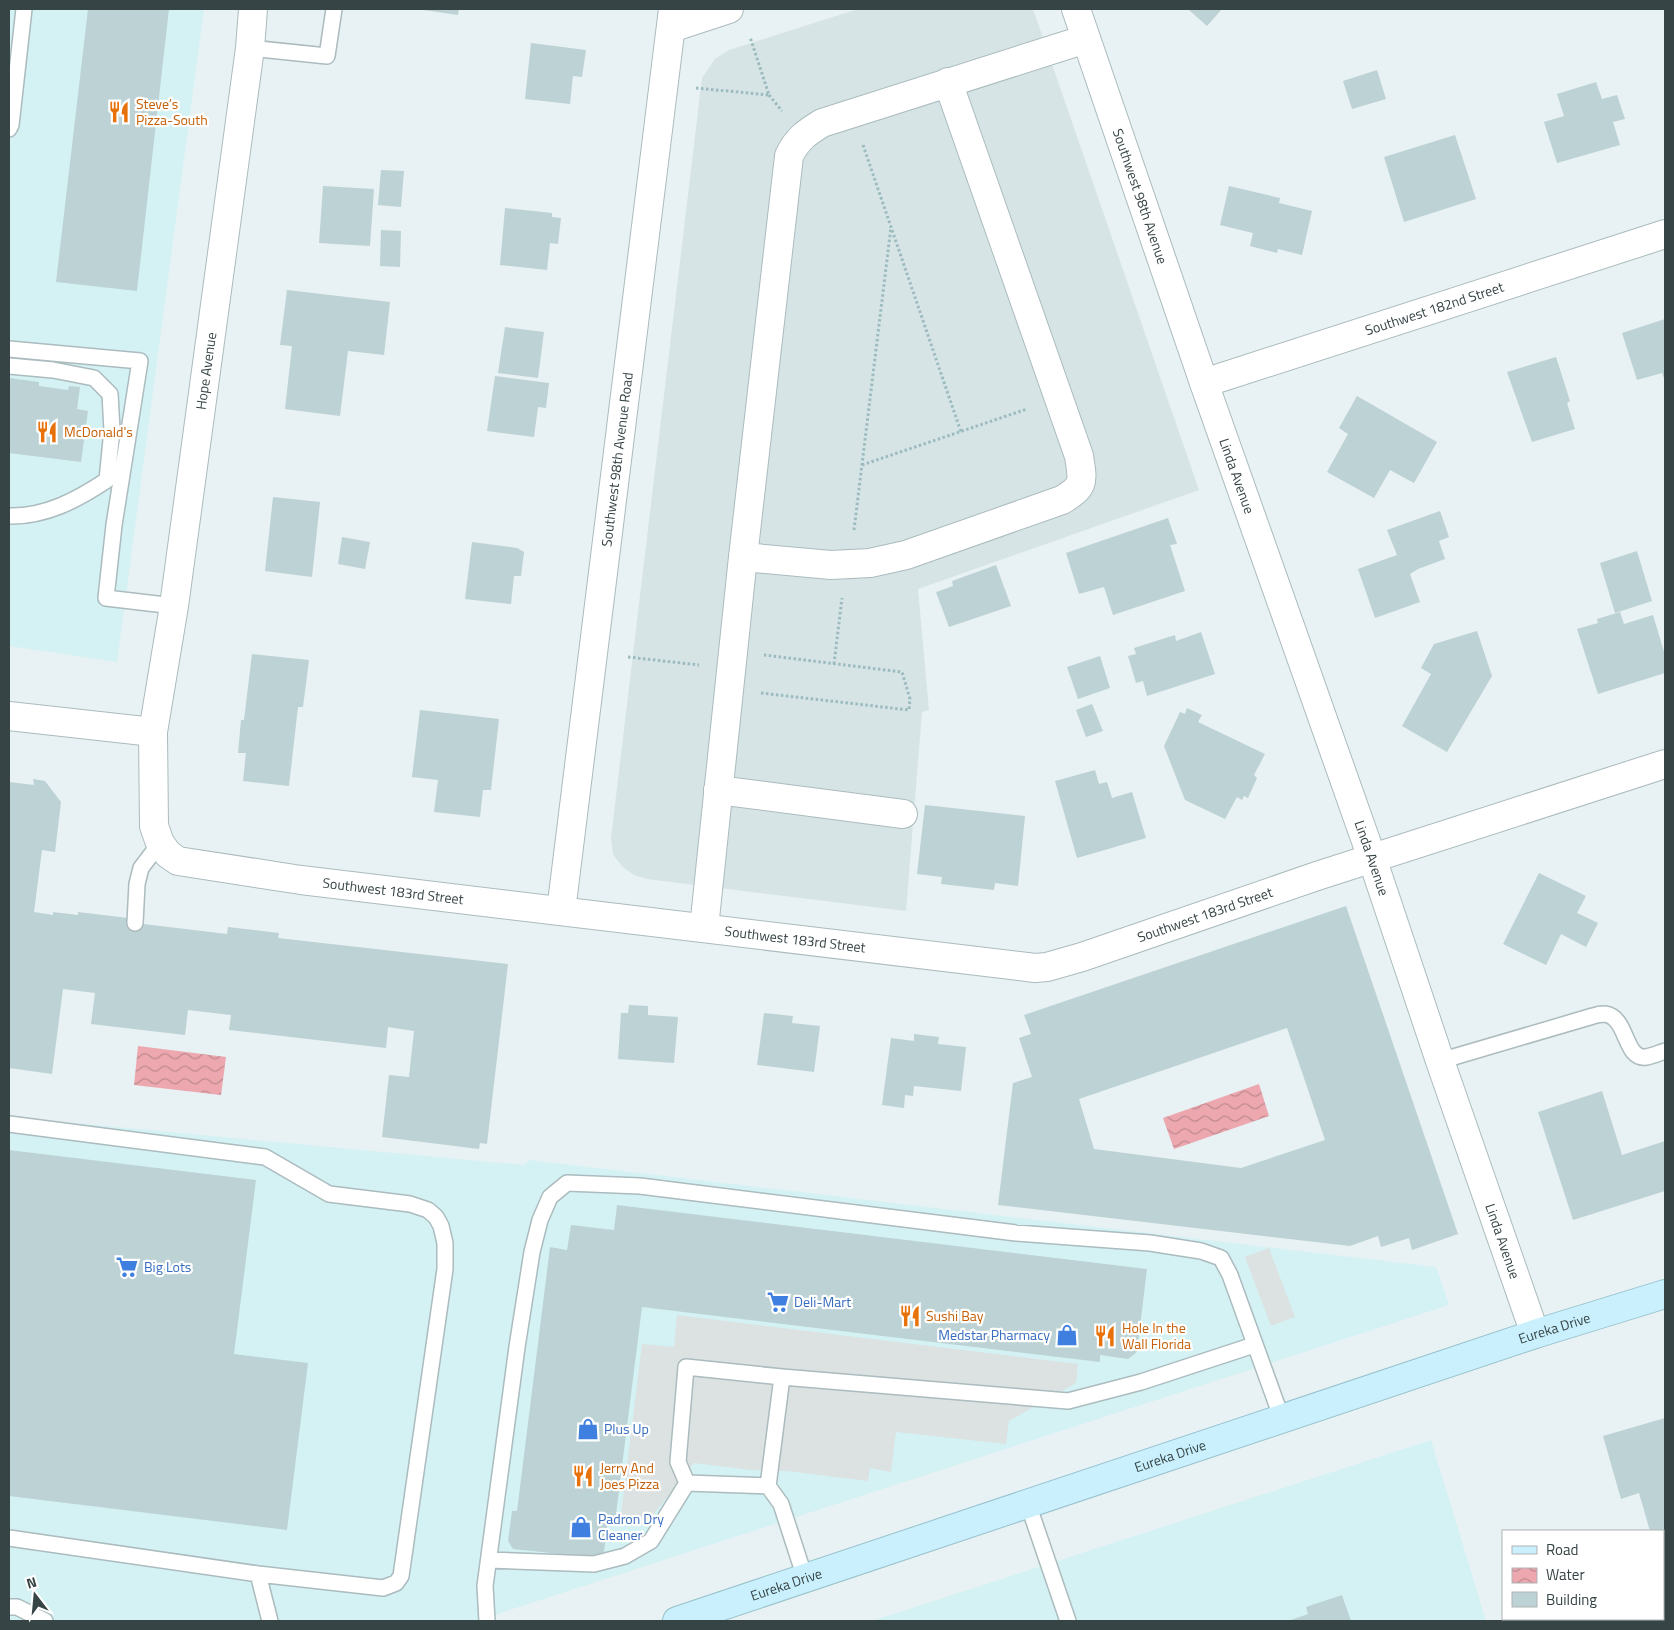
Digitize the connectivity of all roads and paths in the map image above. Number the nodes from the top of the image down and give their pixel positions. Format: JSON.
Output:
{"nodes":[{"id":1,"x":24,"y":9,"type":"edge"},
{"id":2,"x":253,"y":9,"type":"edge"},
{"id":3,"x":334,"y":9,"type":"edge"},
{"id":4,"x":729,"y":9,"type":"edge"},
{"id":5,"x":1076,"y":9,"type":"edge"},
{"id":6,"x":672,"y":18,"type":"edge"},
{"id":7,"x":750,"y":37,"type":"dead end"},
{"id":8,"x":1086,"y":39,"type":"junction"},
{"id":9,"x":250,"y":48,"type":"junction"},
{"id":10,"x":948,"y":82,"type":"junction"},
{"id":11,"x":696,"y":88,"type":"dead end"},
{"id":12,"x":769,"y":95,"type":"junction"},
{"id":13,"x":785,"y":114,"type":"dead end"},
{"id":14,"x":9,"y":129,"type":"edge"},
{"id":15,"x":862,"y":142,"type":"dead end"},
{"id":16,"x":891,"y":227,"type":"junction"},
{"id":17,"x":1665,"y":234,"type":"edge"},
{"id":18,"x":9,"y":349,"type":"edge"},
{"id":19,"x":9,"y":366,"type":"edge"},
{"id":20,"x":1204,"y":383,"type":"junction"},
{"id":21,"x":1032,"y":407,"type":"dead end"},
{"id":22,"x":961,"y":432,"type":"junction"},
{"id":23,"x":862,"y":465,"type":"junction"},
{"id":24,"x":9,"y":516,"type":"edge"},
{"id":25,"x":743,"y":558,"type":"junction"},
{"id":26,"x":848,"y":565,"type":"junction"},
{"id":27,"x":174,"y":606,"type":"junction"},
{"id":28,"x":759,"y":654,"type":"dead end"},
{"id":29,"x":628,"y":657,"type":"dead end"},
{"id":30,"x":834,"y":664,"type":"junction"},
{"id":31,"x":731,"y":670,"type":"junction"},
{"id":32,"x":754,"y":692,"type":"dead end"},
{"id":33,"x":9,"y":716,"type":"edge"},
{"id":34,"x":153,"y":732,"type":"junction"},
{"id":35,"x":1665,"y":764,"type":"edge"},
{"id":36,"x":718,"y":790,"type":"junction"},
{"id":37,"x":903,"y":814,"type":"dead end"},
{"id":38,"x":160,"y":843,"type":"junction"},
{"id":39,"x":1372,"y":858,"type":"junction"},
{"id":40,"x":560,"y":911,"type":"junction"},
{"id":41,"x":135,"y":923,"type":"dead end"},
{"id":42,"x":704,"y":928,"type":"junction"},
{"id":43,"x":1665,"y":1051,"type":"edge"},
{"id":44,"x":1440,"y":1061,"type":"junction"},
{"id":45,"x":9,"y":1124,"type":"edge"},
{"id":46,"x":1665,"y":1294,"type":"edge"},
{"id":47,"x":1535,"y":1334,"type":"junction"},
{"id":48,"x":1254,"y":1345,"type":"junction"},
{"id":49,"x":782,"y":1377,"type":"junction"},
{"id":50,"x":1282,"y":1420,"type":"junction"},
{"id":51,"x":687,"y":1483,"type":"junction"},
{"id":52,"x":768,"y":1486,"type":"junction"},
{"id":53,"x":1028,"y":1504,"type":"junction"},
{"id":54,"x":9,"y":1538,"type":"edge"},
{"id":55,"x":489,"y":1560,"type":"junction"},
{"id":56,"x":258,"y":1574,"type":"junction"},
{"id":57,"x":805,"y":1578,"type":"junction"},
{"id":58,"x":9,"y":1607,"type":"edge"},
{"id":59,"x":45,"y":1621,"type":"edge"},
{"id":60,"x":270,"y":1621,"type":"edge"},
{"id":61,"x":487,"y":1621,"type":"edge"},
{"id":62,"x":676,"y":1621,"type":"edge"},
{"id":63,"x":1068,"y":1621,"type":"edge"}],
"edges":[{"from":1,"to":14,"type":"lane"},
{"from":2,"to":9,"type":"street","name":"Hope Avenue"},
{"from":3,"to":9,"type":"lane"},
{"from":4,"to":6,"type":"street"},
{"from":5,"to":8,"type":"street","name":"Southwest 98th Avenue"},
{"from":6,"to":40,"type":"street","name":"Southwest 98th Avenue Road"},
{"from":7,"to":12,"type":"path"},
{"from":8,"to":10,"type":"street"},
{"from":8,"to":20,"type":"street","name":"Southwest 98th Avenue"},
{"from":9,"to":27,"type":"street","name":"Hope Avenue"},
{"from":10,"to":25,"type":"street"},
{"from":10,"to":26,"type":"street"},
{"from":11,"to":12,"type":"path"},
{"from":12,"to":13,"type":"path"},
{"from":15,"to":16,"type":"path"},
{"from":16,"to":22,"type":"path"},
{"from":16,"to":23,"type":"path"},
{"from":17,"to":20,"type":"street","name":"Southwest 182nd Street"},
{"from":18,"to":27,"type":"lane"},
{"from":19,"to":24,"type":"lane"},
{"from":20,"to":39,"type":"street","name":"Linda Avenue"},
{"from":21,"to":22,"type":"path"},
{"from":22,"to":23,"type":"path"},
{"from":23,"to":26,"type":"path"},
{"from":25,"to":26,"type":"street"},
{"from":25,"to":31,"type":"street"},
{"from":26,"to":30,"type":"path"},
{"from":27,"to":34,"type":"street","name":"Hope Avenue"},
{"from":28,"to":30,"type":"path"},
{"from":29,"to":31,"type":"path"},
{"from":30,"to":32,"type":"path"},
{"from":31,"to":36,"type":"street"},
{"from":33,"to":34,"type":"street"},
{"from":34,"to":38,"type":"street","name":"Southwest 183rd Street"},
{"from":35,"to":39,"type":"street","name":"Southwest 183rd Street"},
{"from":36,"to":37,"type":"street"},
{"from":36,"to":42,"type":"street"},
{"from":38,"to":40,"type":"street","name":"Southwest 183rd Street"},
{"from":38,"to":41,"type":"lane"},
{"from":39,"to":42,"type":"street","name":"Southwest 183rd Street"},
{"from":39,"to":44,"type":"street","name":"Linda Avenue"},
{"from":40,"to":42,"type":"street","name":"Southwest 183rd Street"},
{"from":43,"to":44,"type":"lane"},
{"from":44,"to":47,"type":"street","name":"Linda Avenue"},
{"from":45,"to":56,"type":"lane"},
{"from":46,"to":47,"type":"main road","name":"Eureka Drive"},
{"from":47,"to":50,"type":"main road","name":"Eureka Drive"},
{"from":48,"to":49,"type":"lane"},
{"from":48,"to":50,"type":"lane"},
{"from":48,"to":55,"type":"lane"},
{"from":49,"to":51,"type":"lane"},
{"from":49,"to":52,"type":"lane"},
{"from":50,"to":53,"type":"main road","name":"Eureka Drive"},
{"from":51,"to":52,"type":"lane"},
{"from":51,"to":55,"type":"lane"},
{"from":52,"to":57,"type":"lane"},
{"from":53,"to":57,"type":"main road","name":"Eureka Drive"},
{"from":53,"to":63,"type":"lane"},
{"from":54,"to":56,"type":"lane"},
{"from":55,"to":61,"type":"lane"},
{"from":56,"to":60,"type":"lane"},
{"from":57,"to":62,"type":"main road","name":"Eureka Drive"},
{"from":58,"to":59,"type":"lane"}]}
